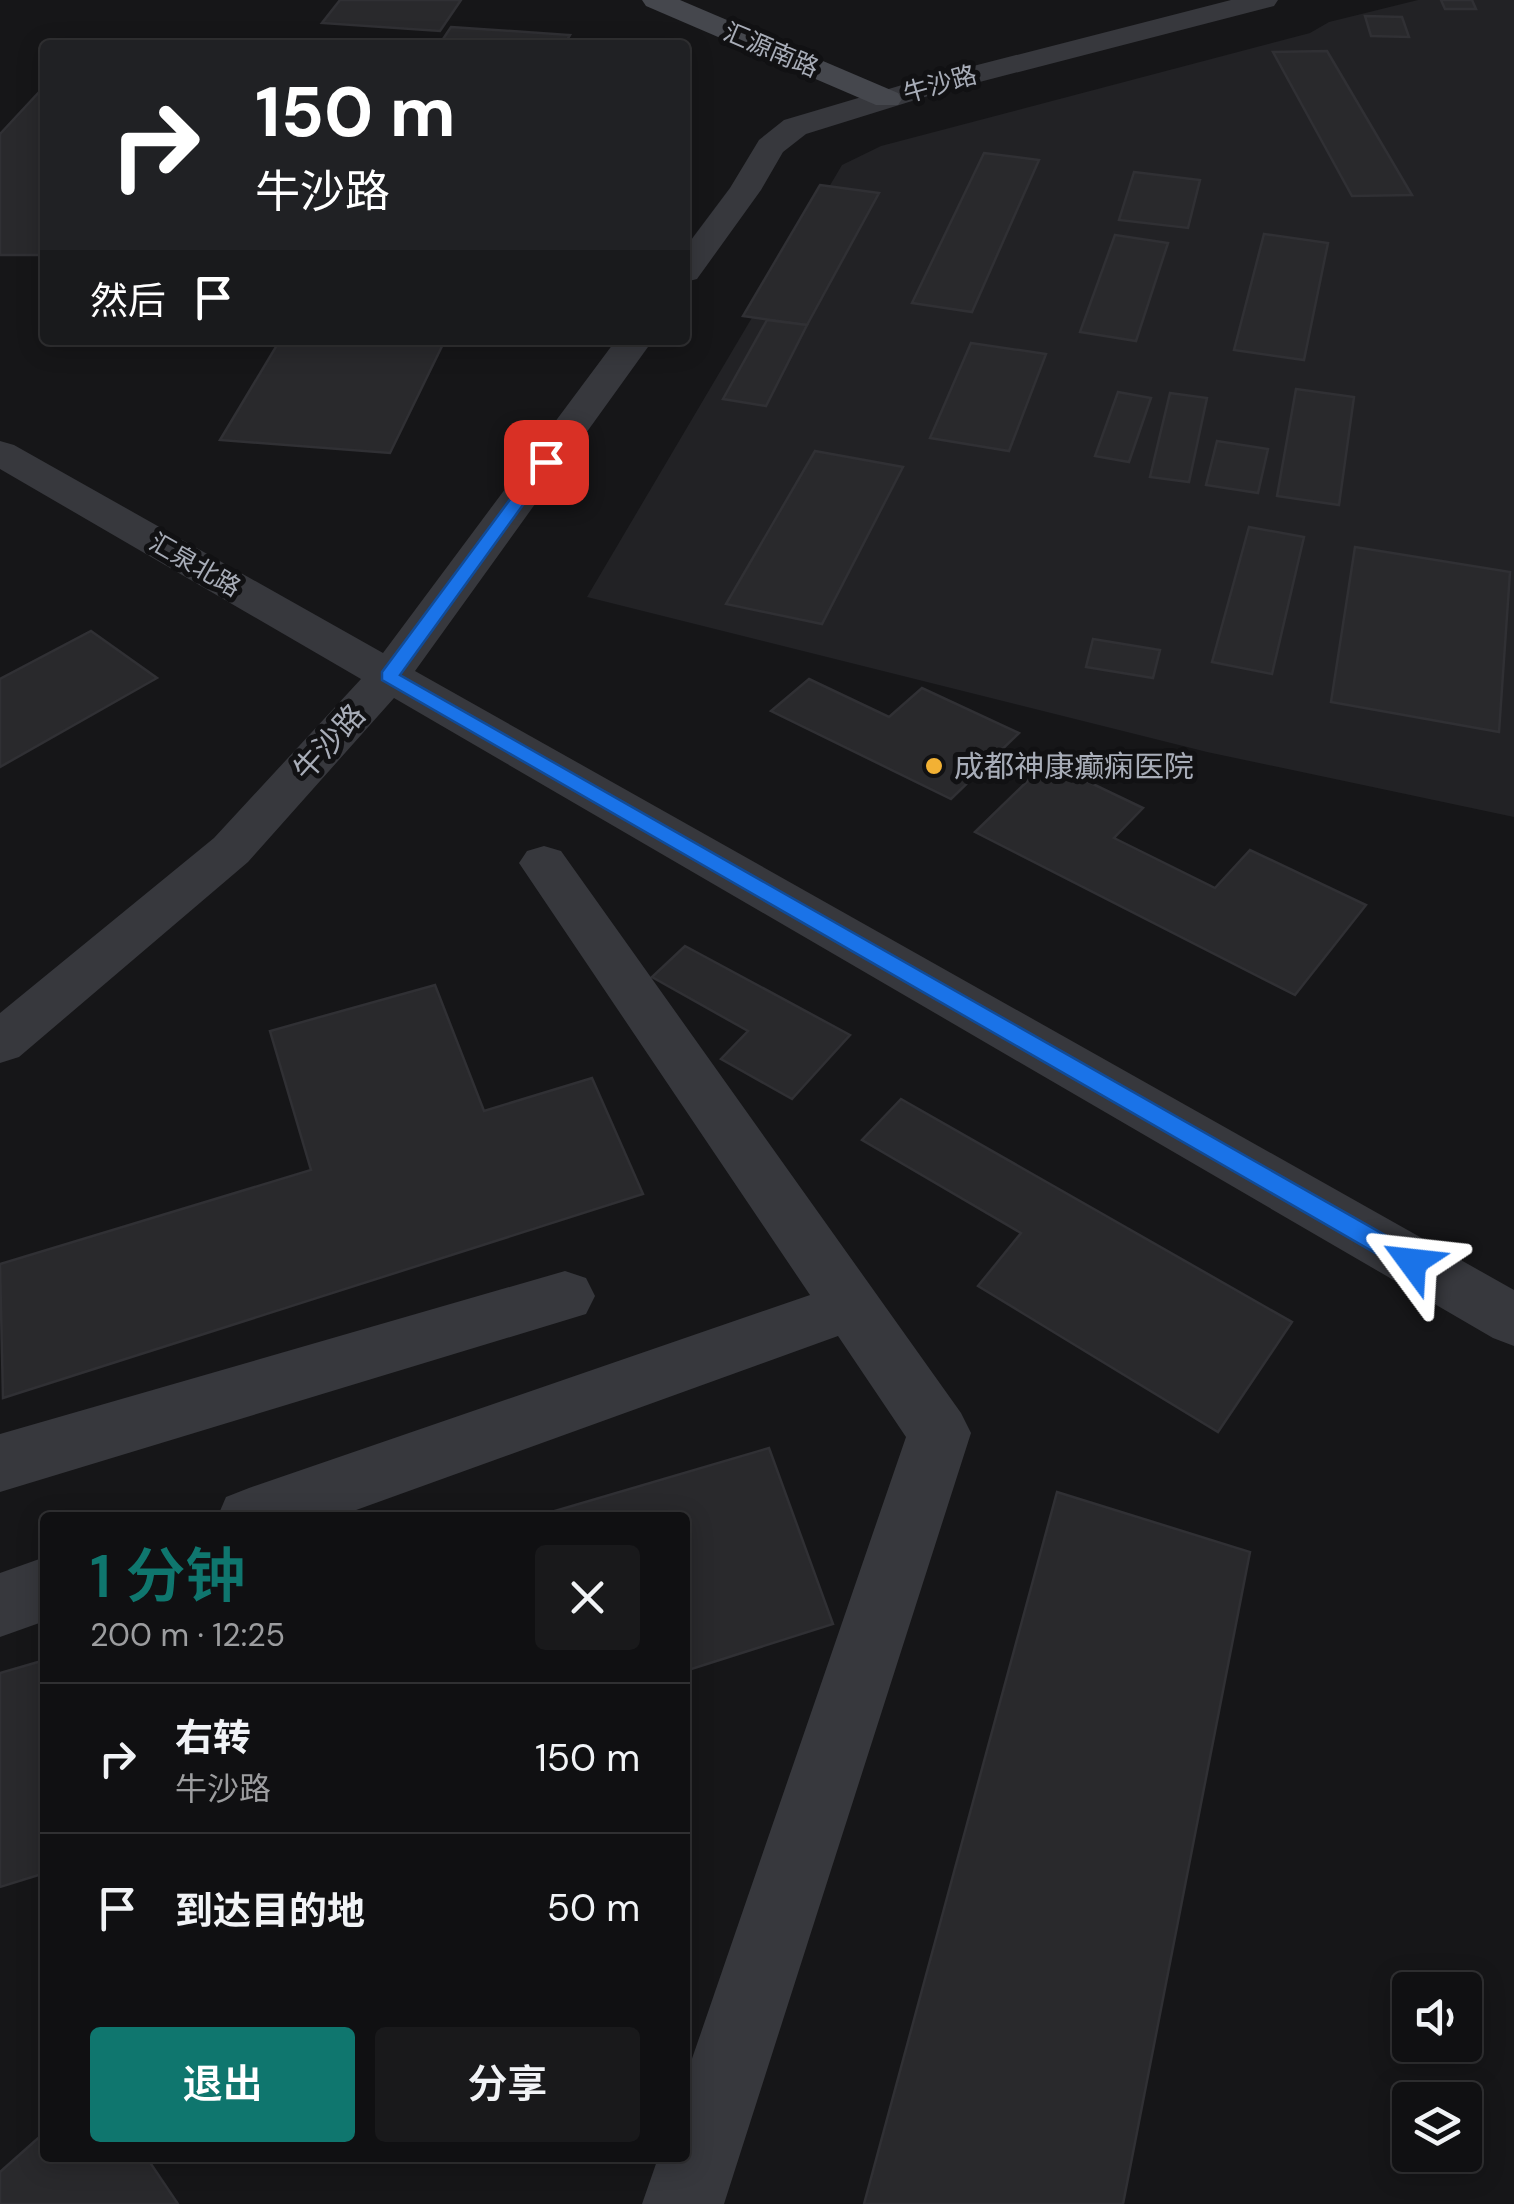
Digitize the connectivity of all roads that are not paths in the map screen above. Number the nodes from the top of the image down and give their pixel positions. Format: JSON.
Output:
{"nodes":[{"id":1,"x":656,"y":0,"type":"edge"},
{"id":2,"x":724,"y":0,"type":"edge"},
{"id":3,"x":1264,"y":0,"type":"edge"},
{"id":4,"x":930,"y":86,"type":"junction"},
{"id":5,"x":887,"y":100,"type":"junction"},
{"id":6,"x":690,"y":265,"type":"edge"},
{"id":7,"x":632,"y":345,"type":"edge"},
{"id":8,"x":0,"y":453,"type":"edge"},
{"id":9,"x":389,"y":676,"type":"junction"},
{"id":10,"x":544,"y":864,"type":"dead end"},
{"id":11,"x":0,"y":1042,"type":"edge"},
{"id":12,"x":565,"y":1296,"type":"dead end"},
{"id":13,"x":848,"y":1306,"type":"junction"},
{"id":14,"x":1514,"y":1320,"type":"edge"},
{"id":15,"x":0,"y":1462,"type":"edge"},
{"id":16,"x":265,"y":1512,"type":"edge"},
{"id":17,"x":40,"y":1591,"type":"edge"},
{"id":18,"x":0,"y":1605,"type":"edge"},
{"id":19,"x":684,"y":2204,"type":"edge"}],
"edges":[{"from":1,"to":5,"type":"street","name":"汇源南路"},
{"from":2,"to":4,"type":"street","name":"汇源南路"},
{"from":3,"to":4,"type":"street","name":"牛沙路"},
{"from":4,"to":5,"type":"street","name":"牛沙路"},
{"from":5,"to":6,"type":"street","name":"牛沙路"},
{"from":7,"to":9,"type":"street","name":"牛沙路"},
{"from":8,"to":9,"type":"street","name":"汇泉北路"},
{"from":9,"to":11,"type":"street","name":"牛沙路"},
{"from":9,"to":14,"type":"street","name":"汇泉北路"},
{"from":10,"to":13,"type":"street"},
{"from":12,"to":15,"type":"street"},
{"from":13,"to":16,"type":"street"},
{"from":13,"to":19,"type":"street"},
{"from":17,"to":18,"type":"street"}]}
